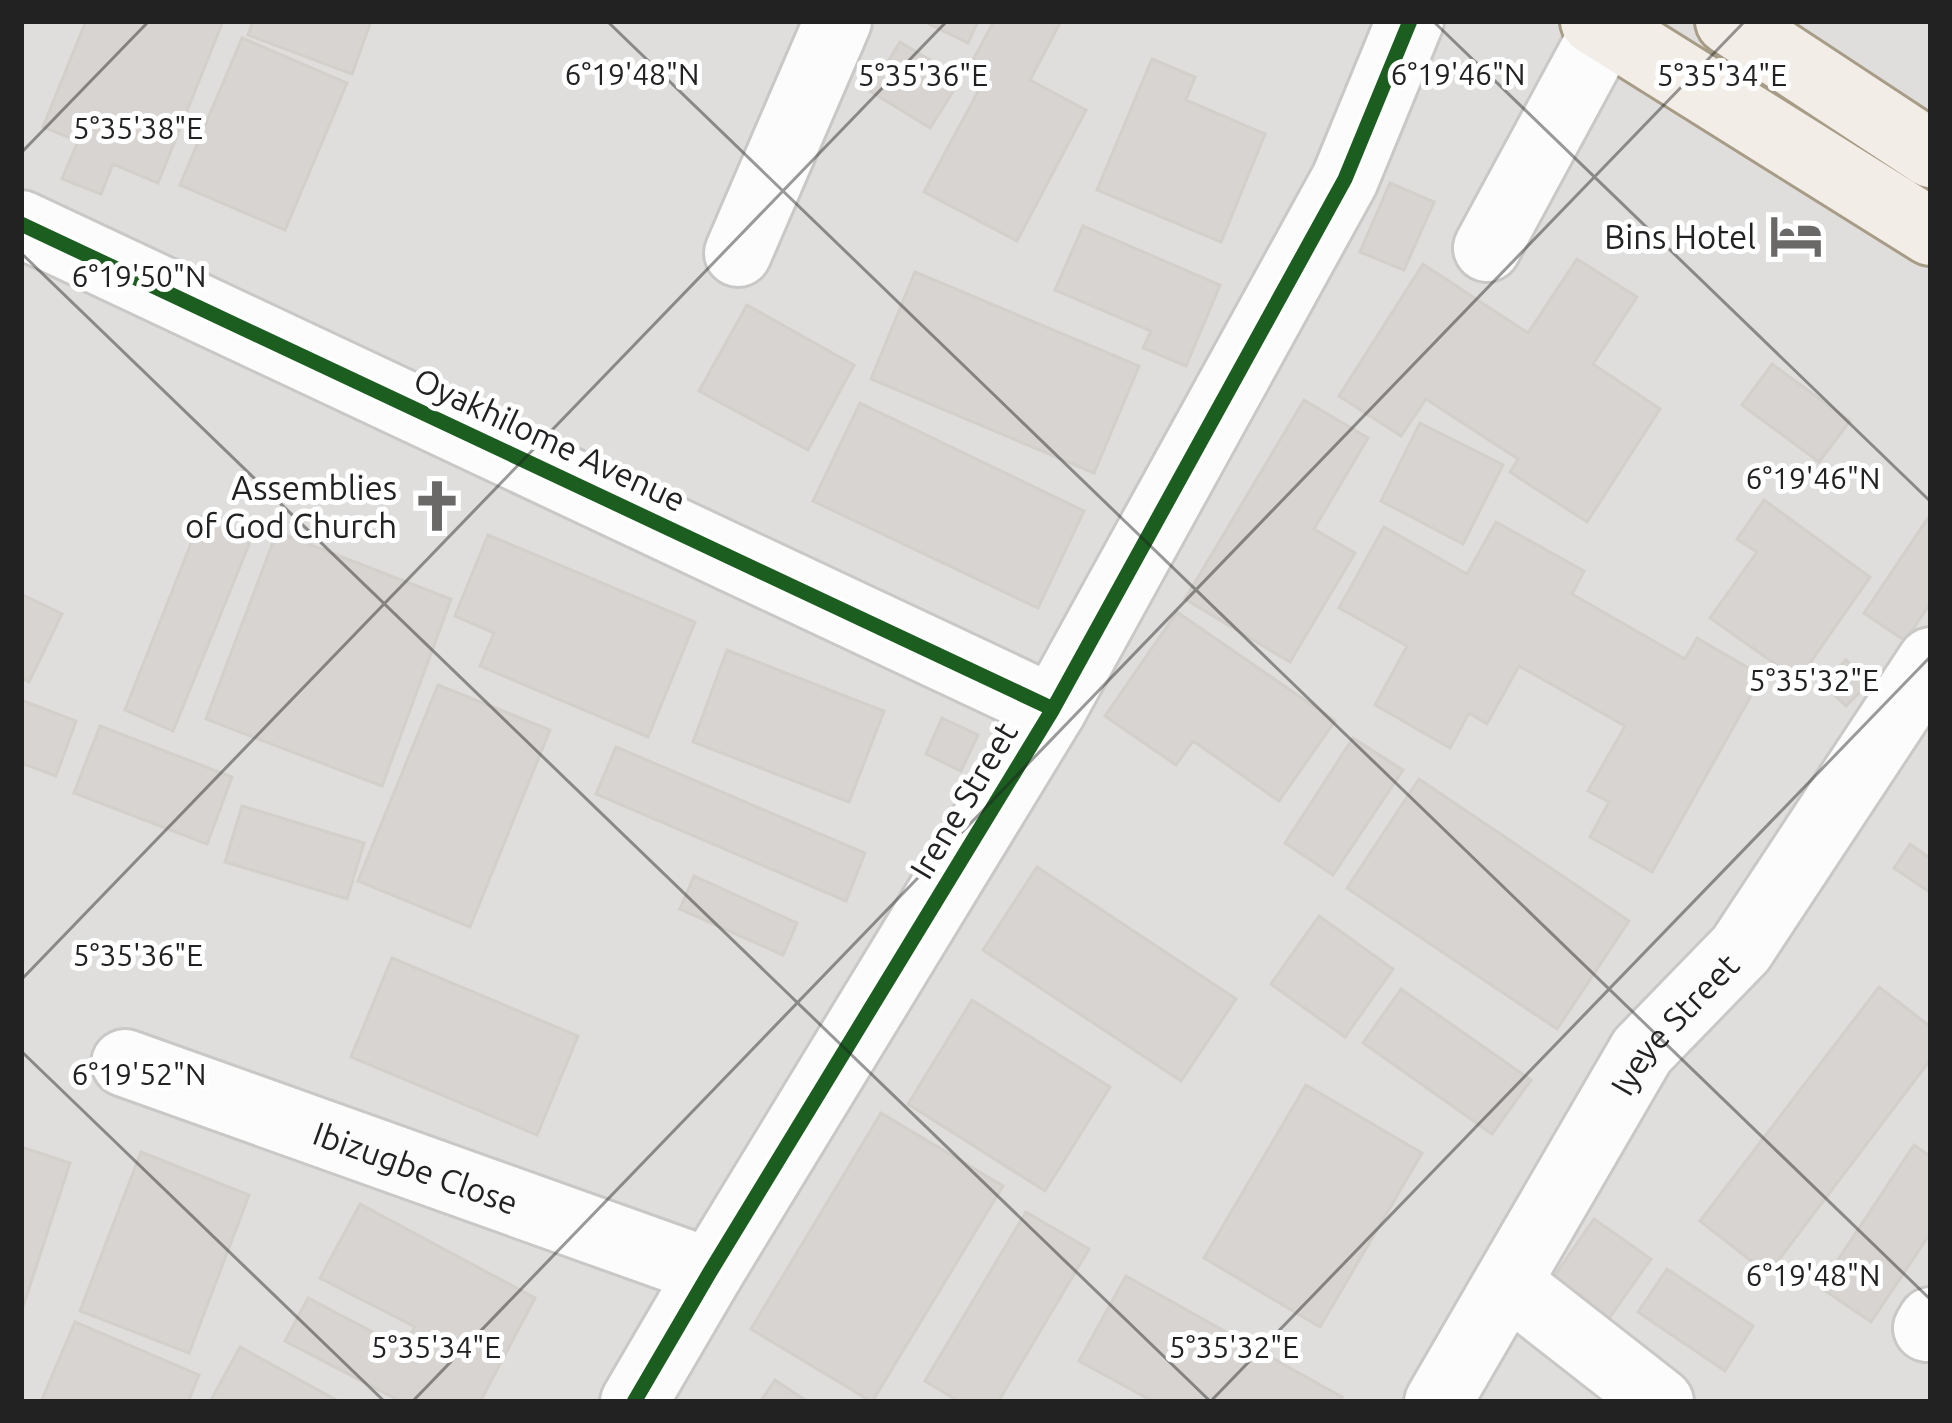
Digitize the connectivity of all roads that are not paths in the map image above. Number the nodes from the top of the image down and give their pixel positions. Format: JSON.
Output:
{"nodes":[{"id":1,"x":838,"y":21,"type":"edge"},
{"id":2,"x":1410,"y":21,"type":"edge"},
{"id":3,"x":1729,"y":21,"type":"edge"},
{"id":4,"x":1600,"y":24,"type":"edge"},
{"id":5,"x":1931,"y":154,"type":"edge"},
{"id":6,"x":21,"y":224,"type":"edge"},
{"id":7,"x":1931,"y":232,"type":"edge"},
{"id":8,"x":1487,"y":248,"type":"dead end"},
{"id":9,"x":738,"y":253,"type":"dead end"},
{"id":10,"x":1931,"y":661,"type":"edge"},
{"id":11,"x":1053,"y":709,"type":"junction"},
{"id":12,"x":125,"y":1064,"type":"dead end"},
{"id":13,"x":710,"y":1272,"type":"junction"},
{"id":14,"x":1508,"y":1283,"type":"junction"},
{"id":15,"x":634,"y":1402,"type":"edge"},
{"id":16,"x":1438,"y":1402,"type":"edge"},
{"id":17,"x":1660,"y":1402,"type":"edge"}],
"edges":[{"from":1,"to":9,"type":"street"},
{"from":2,"to":11,"type":"street","name":"Irene Street"},
{"from":3,"to":5,"type":"main road"},
{"from":4,"to":7,"type":"main road"},
{"from":4,"to":8,"type":"street"},
{"from":6,"to":11,"type":"street","name":"Oyakhilome Avenue"},
{"from":10,"to":14,"type":"street","name":"Iyeye Street"},
{"from":11,"to":13,"type":"street","name":"Irene Street"},
{"from":12,"to":13,"type":"street","name":"Ibizugbe Close"},
{"from":13,"to":15,"type":"street","name":"Irene Street"},
{"from":14,"to":16,"type":"street","name":"Iyeye Street"},
{"from":14,"to":17,"type":"street"}]}
